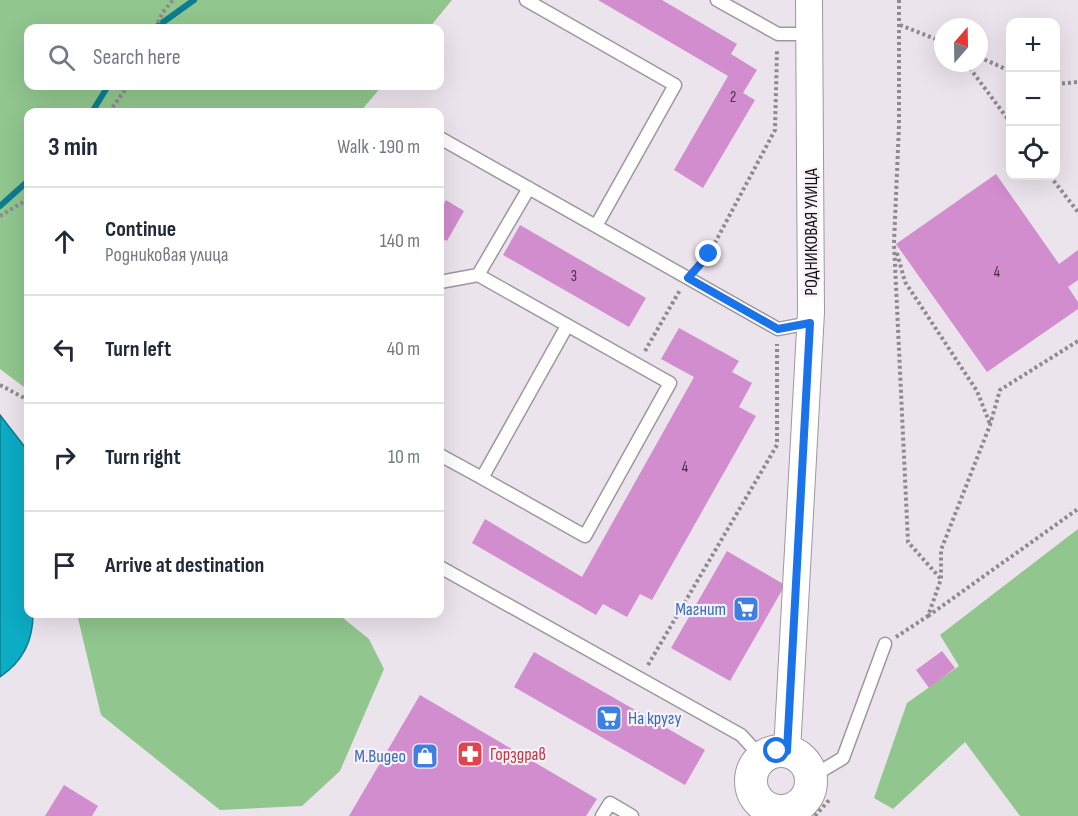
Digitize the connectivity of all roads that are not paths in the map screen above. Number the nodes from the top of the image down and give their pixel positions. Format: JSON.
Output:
{"nodes":[{"id":1,"x":526,"y":0,"type":"edge"},
{"id":2,"x":717,"y":0,"type":"edge"},
{"id":3,"x":809,"y":0,"type":"edge"},
{"id":4,"x":810,"y":34,"type":"junction"},
{"id":5,"x":444,"y":140,"type":"edge"},
{"id":6,"x":529,"y":189,"type":"junction"},
{"id":7,"x":596,"y":226,"type":"junction"},
{"id":8,"x":478,"y":275,"type":"junction"},
{"id":9,"x":444,"y":281,"type":"edge"},
{"id":10,"x":810,"y":323,"type":"junction"},
{"id":11,"x":567,"y":326,"type":"junction"},
{"id":12,"x":444,"y":458,"type":"edge"},
{"id":13,"x":482,"y":478,"type":"junction"},
{"id":14,"x":444,"y":569,"type":"edge"},
{"id":15,"x":885,"y":644,"type":"road end"},
{"id":16,"x":775,"y":754,"type":"junction"},
{"id":17,"x":801,"y":806,"type":"edge"},
{"id":18,"x":602,"y":816,"type":"edge"},
{"id":19,"x":632,"y":816,"type":"edge"}],
"edges":[{"from":1,"to":7,"type":"lane"},
{"from":2,"to":4,"type":"lane"},
{"from":3,"to":4,"type":"street","name":"РОДНИКОВАЯ УЛИЦА"},
{"from":4,"to":10,"type":"street","name":"РОДНИКОВАЯ УЛИЦА"},
{"from":5,"to":6,"type":"lane"},
{"from":6,"to":7,"type":"lane"},
{"from":6,"to":8,"type":"lane"},
{"from":7,"to":10,"type":"lane"},
{"from":8,"to":9,"type":"lane"},
{"from":8,"to":11,"type":"lane"},
{"from":10,"to":16,"type":"street","name":"РОДНИКОВАЯ УЛИЦА"},
{"from":11,"to":13,"type":"lane"},
{"from":11,"to":13,"type":"lane"},
{"from":12,"to":13,"type":"lane"},
{"from":14,"to":16,"type":"lane"},
{"from":15,"to":17,"type":"lane"},
{"from":16,"to":17,"type":"street"},
{"from":16,"to":17,"type":"street"},
{"from":18,"to":19,"type":"lane"}]}
